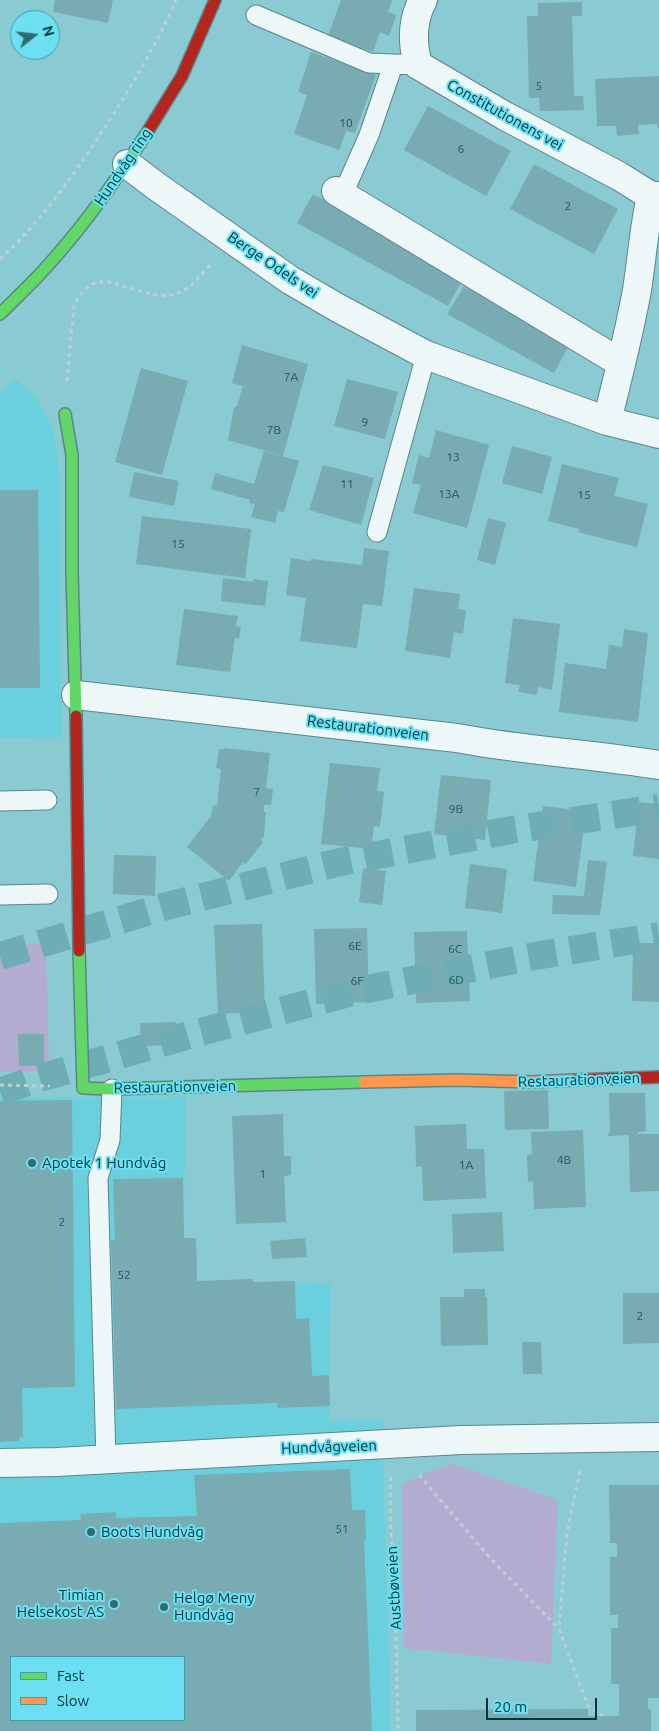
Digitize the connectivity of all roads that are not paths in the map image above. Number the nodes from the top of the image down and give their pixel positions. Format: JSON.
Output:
{"nodes":[{"id":1,"x":215,"y":0,"type":"edge"},
{"id":2,"x":423,"y":0,"type":"edge"},
{"id":3,"x":256,"y":15,"type":"dead end"},
{"id":4,"x":406,"y":65,"type":"junction"},
{"id":5,"x":127,"y":164,"type":"junction"},
{"id":6,"x":339,"y":193,"type":"joint"},
{"id":7,"x":655,"y":196,"type":"edge"},
{"id":8,"x":0,"y":314,"type":"edge"},
{"id":9,"x":426,"y":355,"type":"junction"},
{"id":10,"x":620,"y":363,"type":"junction"},
{"id":11,"x":65,"y":414,"type":"road end"},
{"id":12,"x":608,"y":421,"type":"junction"},
{"id":13,"x":659,"y":434,"type":"edge"},
{"id":14,"x":377,"y":532,"type":"dead end"},
{"id":15,"x":76,"y":695,"type":"junction"},
{"id":16,"x":659,"y":765,"type":"edge"},
{"id":17,"x":47,"y":800,"type":"dead end"},
{"id":18,"x":0,"y":801,"type":"edge"},
{"id":19,"x":48,"y":894,"type":"dead end"},
{"id":20,"x":0,"y":895,"type":"edge"},
{"id":21,"x":659,"y":1077,"type":"edge"},
{"id":22,"x":112,"y":1089,"type":"junction"},
{"id":23,"x":659,"y":1437,"type":"edge"},
{"id":24,"x":106,"y":1459,"type":"junction"},
{"id":25,"x":0,"y":1463,"type":"edge"}],
"edges":[{"from":1,"to":5,"type":"street","name":"Hundvåg ring"},
{"from":2,"to":4,"type":"street"},
{"from":3,"to":4,"type":"lane"},
{"from":4,"to":6,"type":"lane"},
{"from":4,"to":7,"type":"street","name":"Constitutionens vei"},
{"from":5,"to":8,"type":"street","name":"Hundvåg ring"},
{"from":5,"to":9,"type":"street","name":"Berge Odels vei"},
{"from":6,"to":10,"type":"street"},
{"from":7,"to":10,"type":"street","name":"Constitutionens vei"},
{"from":9,"to":12,"type":"street","name":"Berge Odels vei"},
{"from":9,"to":14,"type":"lane"},
{"from":10,"to":12,"type":"street","name":"Constitutionens vei"},
{"from":11,"to":15,"type":"street"},
{"from":12,"to":13,"type":"street","name":"Berge Odels vei"},
{"from":15,"to":16,"type":"street","name":"Restaurationveien"},
{"from":15,"to":22,"type":"street","name":"Restaurationveien"},
{"from":17,"to":18,"type":"lane"},
{"from":19,"to":20,"type":"lane"},
{"from":21,"to":22,"type":"street","name":"Restaurationveien"},
{"from":22,"to":24,"type":"lane"},
{"from":23,"to":24,"type":"street","name":"Hundvågveien"},
{"from":24,"to":25,"type":"street","name":"Hundvågveien"}]}
